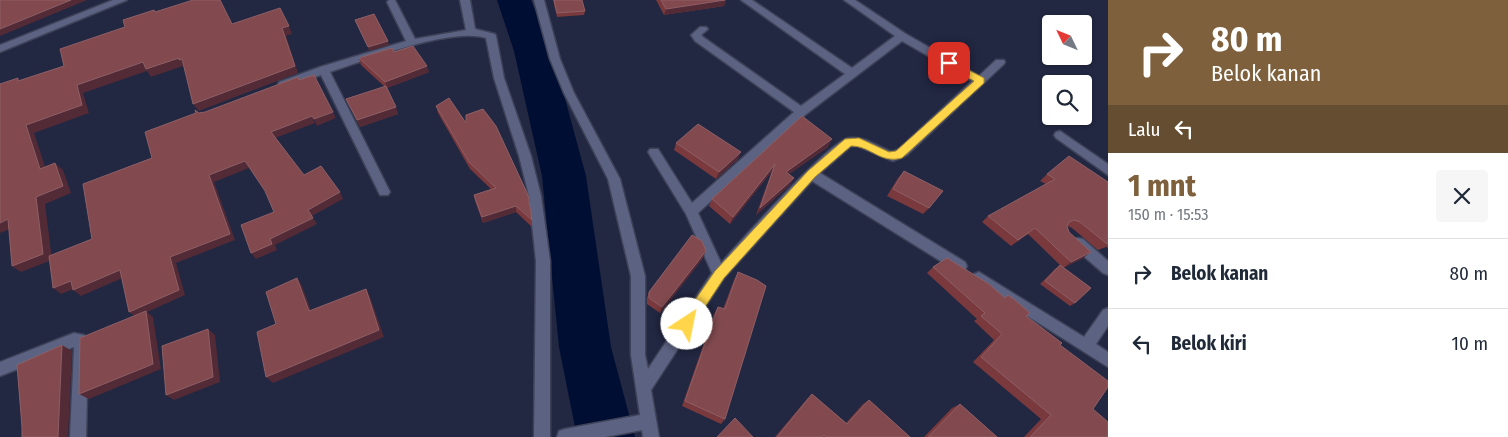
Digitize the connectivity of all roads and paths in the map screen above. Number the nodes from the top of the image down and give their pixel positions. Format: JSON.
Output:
{"nodes":[{"id":1,"x":122,"y":0,"type":"edge"},
{"id":2,"x":465,"y":0,"type":"edge"},
{"id":3,"x":539,"y":0,"type":"edge"},
{"id":4,"x":746,"y":0,"type":"edge"},
{"id":5,"x":849,"y":0,"type":"edge"},
{"id":6,"x":392,"y":2,"type":"dead end"},
{"id":7,"x":703,"y":29,"type":"dead end"},
{"id":8,"x":470,"y":32,"type":"junction"},
{"id":9,"x":902,"y":36,"type":"junction"},
{"id":10,"x":411,"y":42,"type":"junction"},
{"id":11,"x":0,"y":49,"type":"edge"},
{"id":12,"x":1000,"y":62,"type":"dead end"},
{"id":13,"x":324,"y":70,"type":"junction"},
{"id":14,"x":852,"y":73,"type":"junction"},
{"id":15,"x":980,"y":81,"type":"junction"},
{"id":16,"x":269,"y":90,"type":"edge"},
{"id":17,"x":801,"y":112,"type":"junction"},
{"id":18,"x":1060,"y":135,"type":"dead end"},
{"id":19,"x":654,"y":152,"type":"dead end"},
{"id":20,"x":1108,"y":170,"type":"edge"},
{"id":21,"x":811,"y":174,"type":"junction"},
{"id":22,"x":384,"y":192,"type":"dead end"},
{"id":23,"x":691,"y":212,"type":"junction"},
{"id":24,"x":1066,"y":233,"type":"edge"},
{"id":25,"x":1108,"y":269,"type":"edge"},
{"id":26,"x":719,"y":274,"type":"junction"},
{"id":27,"x":1108,"y":314,"type":"edge"},
{"id":28,"x":1086,"y":345,"type":"junction"},
{"id":29,"x":1108,"y":360,"type":"edge"},
{"id":30,"x":0,"y":369,"type":"edge"},
{"id":31,"x":643,"y":389,"type":"junction"},
{"id":32,"x":648,"y":421,"type":"junction"},
{"id":33,"x":78,"y":437,"type":"edge"},
{"id":34,"x":542,"y":437,"type":"edge"},
{"id":35,"x":565,"y":437,"type":"edge"},
{"id":36,"x":651,"y":437,"type":"edge"}],
"edges":[{"from":1,"to":11,"type":"street"},
{"from":2,"to":8,"type":"street"},
{"from":3,"to":31,"type":"street"},
{"from":4,"to":14,"type":"street"},
{"from":5,"to":9,"type":"street"},
{"from":6,"to":10,"type":"street"},
{"from":7,"to":17,"type":"street"},
{"from":8,"to":10,"type":"street"},
{"from":8,"to":34,"type":"street"},
{"from":9,"to":14,"type":"street"},
{"from":9,"to":15,"type":"street"},
{"from":10,"to":13,"type":"street"},
{"from":12,"to":15,"type":"street"},
{"from":13,"to":16,"type":"street"},
{"from":13,"to":22,"type":"street"},
{"from":14,"to":17,"type":"street"},
{"from":15,"to":21,"type":"street"},
{"from":17,"to":23,"type":"street"},
{"from":18,"to":20,"type":"street"},
{"from":19,"to":23,"type":"street"},
{"from":21,"to":26,"type":"street"},
{"from":21,"to":28,"type":"street"},
{"from":23,"to":26,"type":"street"},
{"from":24,"to":25,"type":"street"},
{"from":26,"to":31,"type":"street"},
{"from":27,"to":28,"type":"street"},
{"from":28,"to":29,"type":"street"},
{"from":30,"to":33,"type":"street"},
{"from":31,"to":32,"type":"street"},
{"from":32,"to":35,"type":"street"},
{"from":32,"to":36,"type":"street"}]}
